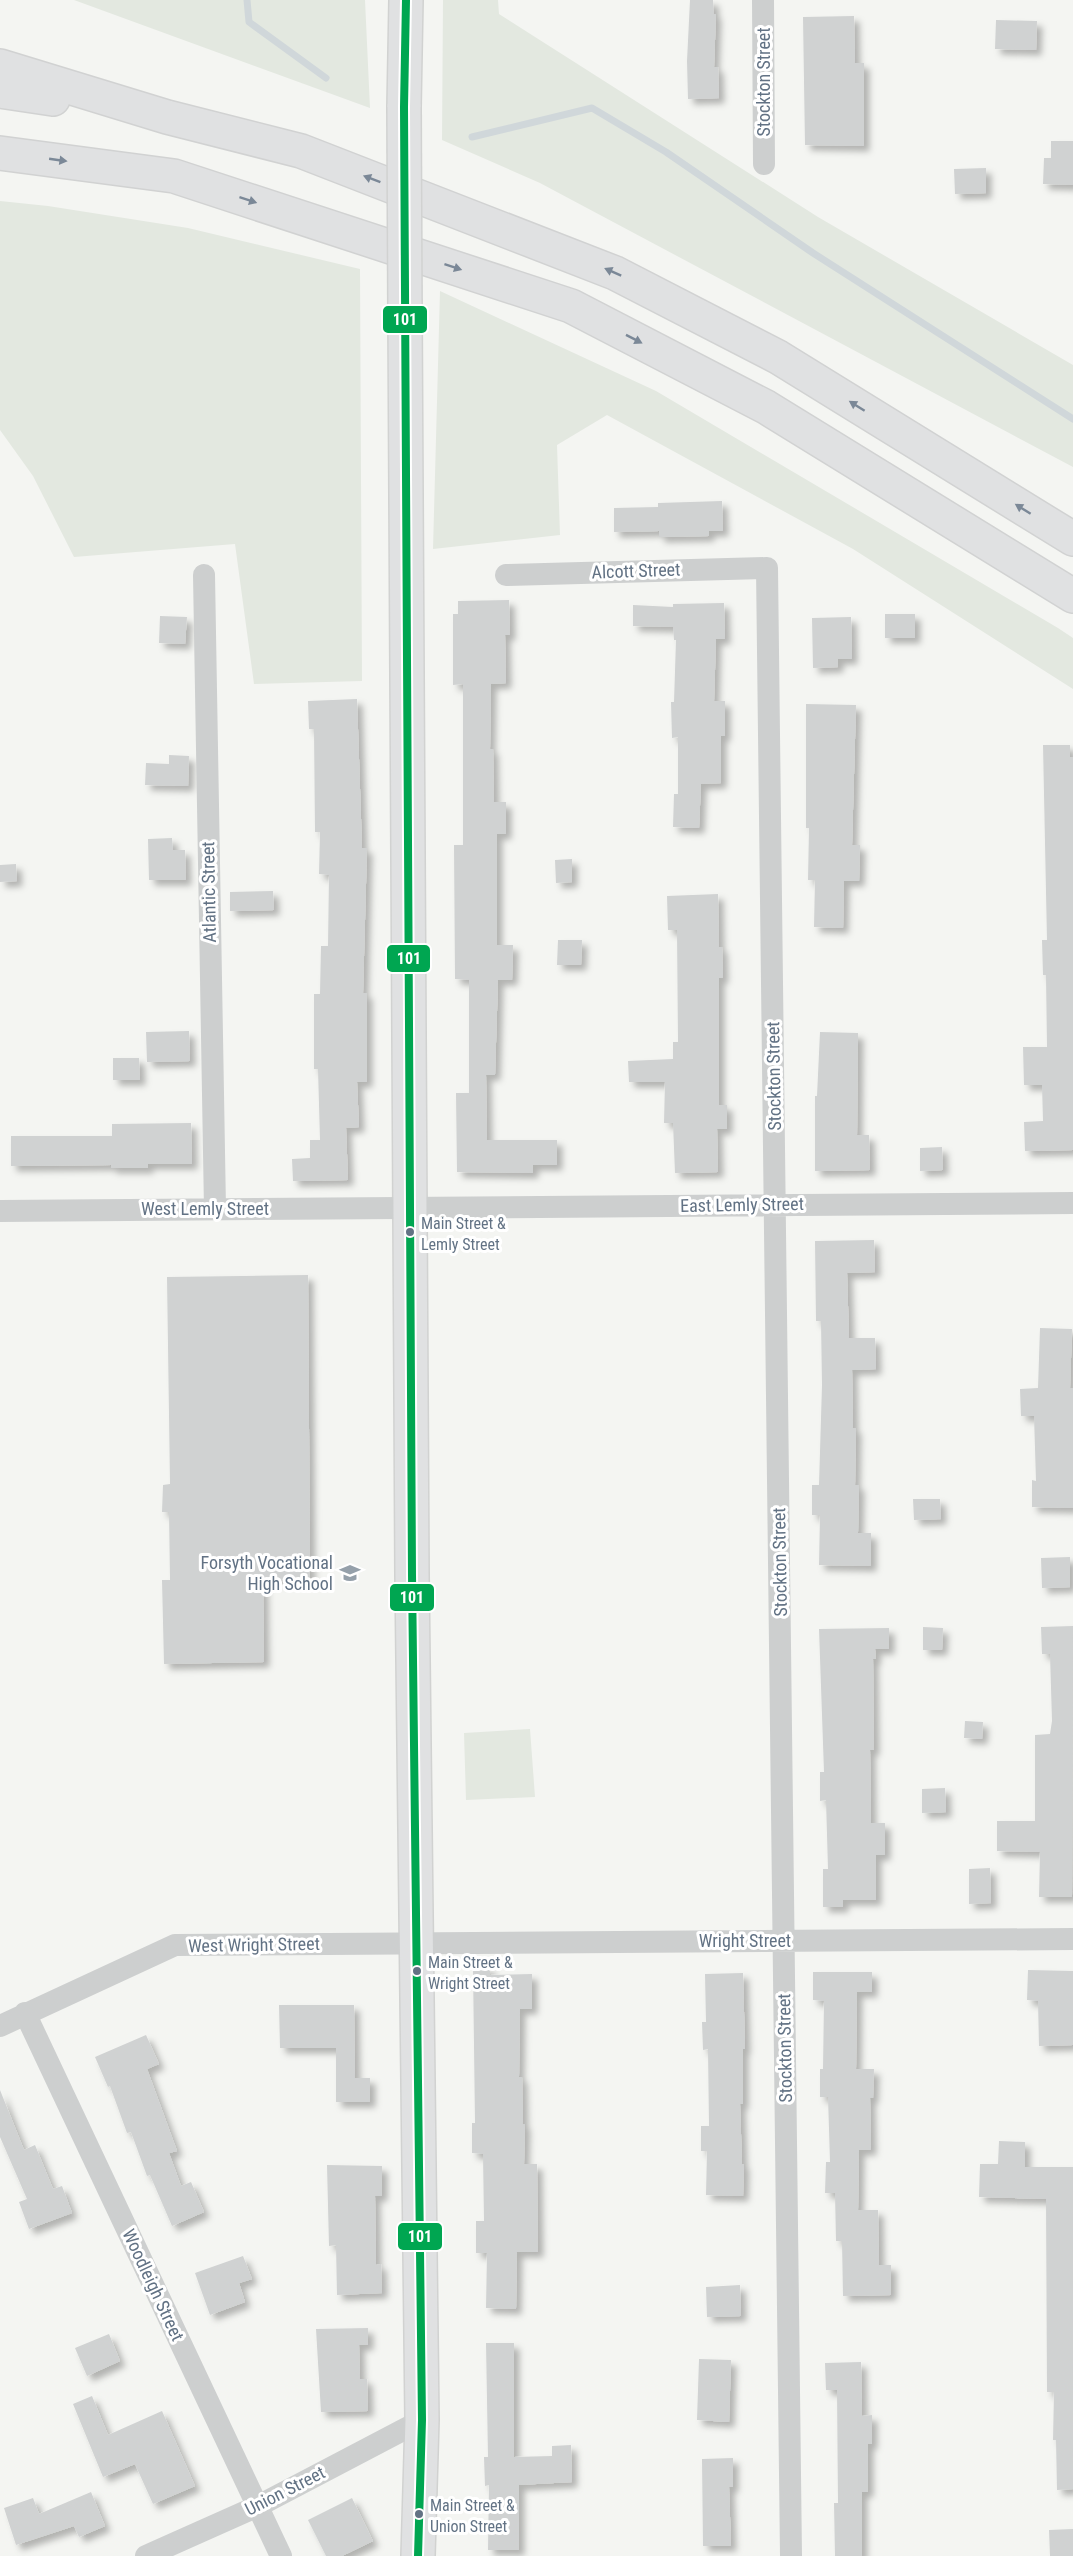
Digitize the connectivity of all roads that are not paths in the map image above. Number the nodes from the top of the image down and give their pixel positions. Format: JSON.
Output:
{"nodes":[{"id":1,"x":406,"y":0,"type":"edge"},
{"id":2,"x":763,"y":0,"type":"edge"},
{"id":3,"x":0,"y":66,"type":"edge"},
{"id":4,"x":0,"y":92,"type":"edge"},
{"id":5,"x":167,"y":117,"type":"junction"},
{"id":6,"x":0,"y":153,"type":"edge"},
{"id":7,"x":764,"y":164,"type":"dead end"},
{"id":8,"x":1073,"y":539,"type":"edge"},
{"id":9,"x":767,"y":568,"type":"joint"},
{"id":10,"x":204,"y":575,"type":"dead end"},
{"id":11,"x":506,"y":575,"type":"dead end"},
{"id":12,"x":1073,"y":596,"type":"edge"},
{"id":13,"x":1073,"y":1203,"type":"edge"},
{"id":14,"x":775,"y":1204,"type":"junction"},
{"id":15,"x":214,"y":1209,"type":"junction"},
{"id":16,"x":410,"y":1209,"type":"junction"},
{"id":17,"x":0,"y":1211,"type":"edge"},
{"id":18,"x":1073,"y":1939,"type":"edge"},
{"id":19,"x":784,"y":1941,"type":"junction"},
{"id":20,"x":417,"y":1943,"type":"junction"},
{"id":21,"x":25,"y":2013,"type":"junction"},
{"id":22,"x":0,"y":2026,"type":"edge"},
{"id":23,"x":422,"y":2420,"type":"junction"},
{"id":24,"x":258,"y":2506,"type":"junction"},
{"id":25,"x":146,"y":2556,"type":"edge"},
{"id":26,"x":280,"y":2556,"type":"edge"},
{"id":27,"x":418,"y":2556,"type":"edge"},
{"id":28,"x":791,"y":2556,"type":"edge"}],
"edges":[{"from":1,"to":16,"type":"main road","bridge":true},
{"from":2,"to":7,"type":"street","name":"Stockton Street"},
{"from":3,"to":5,"type":"main road"},
{"from":4,"to":5,"type":"main road"},
{"from":8,"to":5,"type":"main road","one_way":true},
{"from":6,"to":12,"type":"main road","one_way":true},
{"from":9,"to":11,"type":"street","name":"Alcott Street"},
{"from":9,"to":14,"type":"street","name":"Stockton Street"},
{"from":10,"to":15,"type":"street","name":"Atlantic Street"},
{"from":13,"to":14,"type":"street","name":"East Lemly Street"},
{"from":14,"to":16,"type":"street","name":"East Lemly Street"},
{"from":14,"to":19,"type":"street","name":"Stockton Street"},
{"from":15,"to":16,"type":"street","name":"West Lemly Street"},
{"from":15,"to":17,"type":"street","name":"West Lemly Street"},
{"from":16,"to":20,"type":"main road"},
{"from":18,"to":19,"type":"street","name":"Wright Street"},
{"from":19,"to":20,"type":"street","name":"Wright Street"},
{"from":19,"to":28,"type":"street","name":"Stockton Street"},
{"from":20,"to":21,"type":"street","name":"West Wright Street"},
{"from":20,"to":23,"type":"main road"},
{"from":21,"to":22,"type":"street","name":"West Wright Street"},
{"from":21,"to":24,"type":"street","name":"Woodleigh Street"},
{"from":23,"to":24,"type":"street","name":"Union Street"},
{"from":23,"to":27,"type":"main road"},
{"from":24,"to":25,"type":"street","name":"Union Street"},
{"from":24,"to":26,"type":"street","name":"Woodleigh Street"}]}
